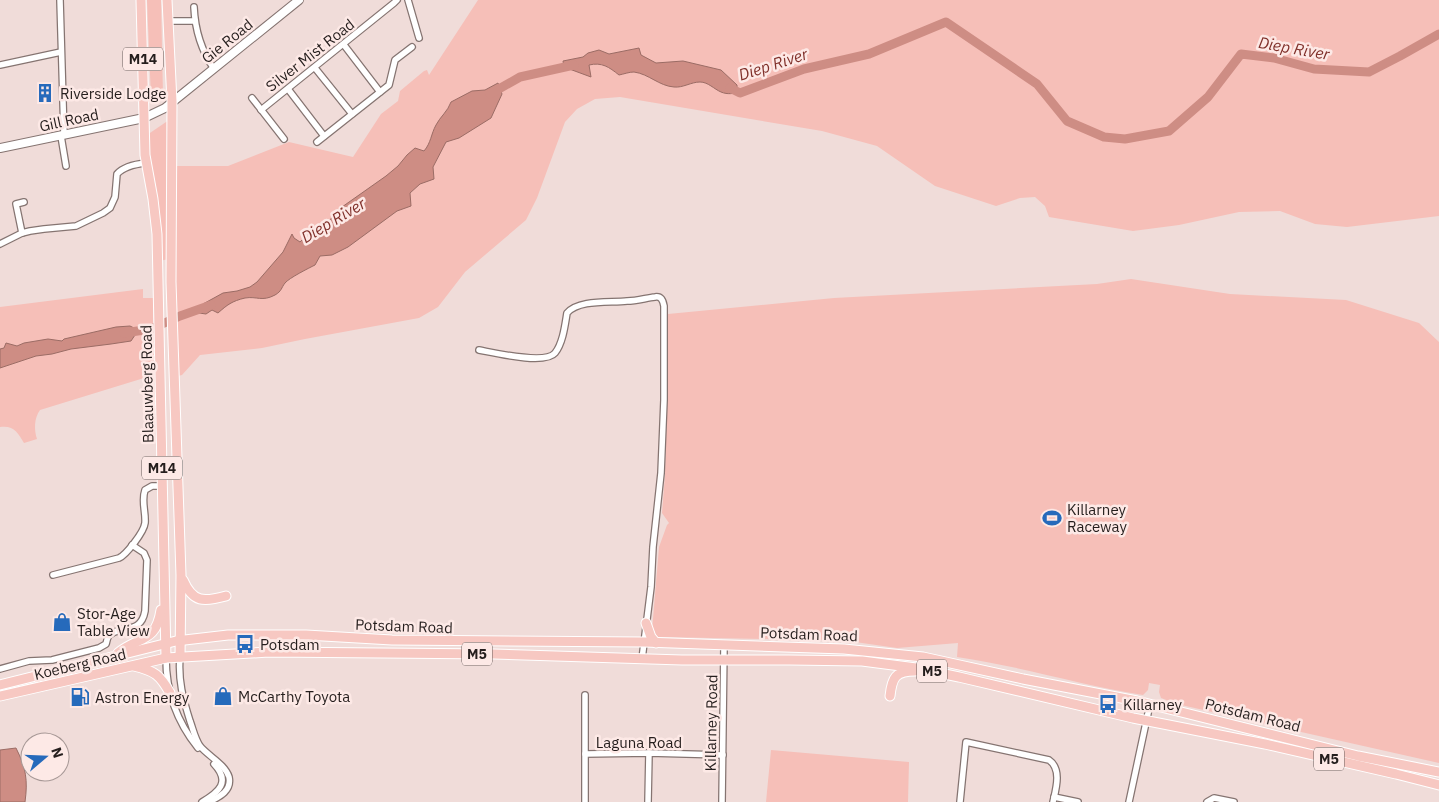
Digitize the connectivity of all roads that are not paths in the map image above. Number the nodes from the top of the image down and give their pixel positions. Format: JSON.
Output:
{"nodes":[{"id":1,"x":60,"y":0,"type":"edge"},
{"id":2,"x":141,"y":0,"type":"edge"},
{"id":3,"x":167,"y":0,"type":"edge"},
{"id":4,"x":299,"y":0,"type":"edge"},
{"id":5,"x":397,"y":0,"type":"edge"},
{"id":6,"x":408,"y":0,"type":"edge"},
{"id":7,"x":194,"y":7,"type":"dead end"},
{"id":8,"x":168,"y":21,"type":"junction"},
{"id":9,"x":195,"y":21,"type":"junction"},
{"id":10,"x":419,"y":38,"type":"dead end"},
{"id":11,"x":344,"y":45,"type":"junction"},
{"id":12,"x":412,"y":47,"type":"dead end"},
{"id":13,"x":62,"y":52,"type":"junction"},
{"id":14,"x":0,"y":65,"type":"edge"},
{"id":15,"x":212,"y":65,"type":"junction"},
{"id":16,"x":315,"y":68,"type":"junction"},
{"id":17,"x":288,"y":89,"type":"junction"},
{"id":18,"x":380,"y":92,"type":"junction"},
{"id":19,"x":252,"y":98,"type":"dead end"},
{"id":20,"x":172,"y":102,"type":"junction"},
{"id":21,"x":261,"y":110,"type":"junction"},
{"id":22,"x":352,"y":114,"type":"junction"},
{"id":23,"x":144,"y":118,"type":"junction"},
{"id":24,"x":62,"y":135,"type":"junction"},
{"id":25,"x":324,"y":136,"type":"junction"},
{"id":26,"x":284,"y":139,"type":"dead end"},
{"id":27,"x":317,"y":142,"type":"dead end"},
{"id":28,"x":0,"y":148,"type":"edge"},
{"id":29,"x":146,"y":163,"type":"junction"},
{"id":30,"x":66,"y":166,"type":"dead end"},
{"id":31,"x":24,"y":202,"type":"dead end"},
{"id":32,"x":22,"y":234,"type":"junction"},
{"id":33,"x":0,"y":244,"type":"edge"},
{"id":34,"x":479,"y":350,"type":"dead end"},
{"id":35,"x":163,"y":486,"type":"junction"},
{"id":36,"x":132,"y":545,"type":"junction"},
{"id":37,"x":54,"y":575,"type":"dead end"},
{"id":38,"x":181,"y":575,"type":"junction"},
{"id":39,"x":164,"y":590,"type":"junction"},
{"id":40,"x":226,"y":596,"type":"dead end"},
{"id":41,"x":646,"y":623,"type":"junction"},
{"id":42,"x":303,"y":635,"type":"junction"},
{"id":43,"x":182,"y":640,"type":"junction"},
{"id":44,"x":644,"y":642,"type":"junction"},
{"id":45,"x":165,"y":643,"type":"junction"},
{"id":46,"x":656,"y":643,"type":"junction"},
{"id":47,"x":724,"y":645,"type":"junction"},
{"id":48,"x":304,"y":653,"type":"junction"},
{"id":49,"x":114,"y":657,"type":"junction"},
{"id":50,"x":180,"y":657,"type":"junction"},
{"id":51,"x":166,"y":658,"type":"junction"},
{"id":52,"x":642,"y":659,"type":"junction"},
{"id":53,"x":724,"y":661,"type":"junction"},
{"id":54,"x":132,"y":665,"type":"junction"},
{"id":55,"x":0,"y":669,"type":"edge"},
{"id":56,"x":935,"y":672,"type":"junction"},
{"id":57,"x":0,"y":685,"type":"edge"},
{"id":58,"x":170,"y":693,"type":"junction"},
{"id":59,"x":585,"y":695,"type":"dead end"},
{"id":60,"x":0,"y":696,"type":"edge"},
{"id":61,"x":890,"y":696,"type":"dead end"},
{"id":62,"x":1150,"y":704,"type":"junction"},
{"id":63,"x":1146,"y":720,"type":"junction"},
{"id":64,"x":649,"y":753,"type":"junction"},
{"id":65,"x":585,"y":754,"type":"junction"},
{"id":66,"x":723,"y":755,"type":"junction"},
{"id":67,"x":1439,"y":772,"type":"edge"},
{"id":68,"x":226,"y":780,"type":"junction"},
{"id":69,"x":1439,"y":785,"type":"edge"},
{"id":70,"x":1054,"y":799,"type":"edge"},
{"id":71,"x":202,"y":802,"type":"edge"},
{"id":72,"x":209,"y":802,"type":"edge"},
{"id":73,"x":585,"y":802,"type":"edge"},
{"id":74,"x":648,"y":802,"type":"edge"},
{"id":75,"x":722,"y":802,"type":"edge"},
{"id":76,"x":960,"y":802,"type":"edge"},
{"id":77,"x":1078,"y":802,"type":"edge"},
{"id":78,"x":1129,"y":802,"type":"edge"},
{"id":79,"x":1207,"y":802,"type":"edge"},
{"id":80,"x":1234,"y":802,"type":"edge"}],
"edges":[{"from":1,"to":13,"type":"street"},
{"from":2,"to":23,"type":"main road","name":"Blaauwberg Road","number":"M14"},
{"from":3,"to":8,"type":"main road","name":"Blaauwberg Road","number":"M14"},
{"from":4,"to":15,"type":"street","name":"Gie Road"},
{"from":5,"to":11,"type":"street","name":"Silver Mist Road"},
{"from":6,"to":10,"type":"street"},
{"from":7,"to":9,"type":"street"},
{"from":8,"to":9,"type":"street"},
{"from":8,"to":20,"type":"main road","name":"Blaauwberg Road","number":"M14"},
{"from":9,"to":15,"type":"street"},
{"from":11,"to":16,"type":"street","name":"Silver Mist Road"},
{"from":11,"to":18,"type":"street"},
{"from":12,"to":18,"type":"street"},
{"from":13,"to":14,"type":"street"},
{"from":13,"to":24,"type":"street"},
{"from":15,"to":20,"type":"street","name":"Gie Road"},
{"from":16,"to":17,"type":"street","name":"Silver Mist Road"},
{"from":16,"to":22,"type":"street"},
{"from":17,"to":21,"type":"street","name":"Silver Mist Road"},
{"from":17,"to":25,"type":"street"},
{"from":18,"to":22,"type":"street"},
{"from":19,"to":21,"type":"street"},
{"from":20,"to":23,"type":"street","name":"Gie Road"},
{"from":20,"to":38,"type":"main road","name":"Blaauwberg Road","number":"M14"},
{"from":21,"to":26,"type":"street"},
{"from":22,"to":25,"type":"street"},
{"from":23,"to":24,"type":"street","name":"Gill Road"},
{"from":23,"to":29,"type":"main road","name":"Blaauwberg Road","number":"M14"},
{"from":24,"to":28,"type":"street","name":"Gill Road"},
{"from":24,"to":30,"type":"street"},
{"from":25,"to":27,"type":"street"},
{"from":29,"to":32,"type":"street"},
{"from":29,"to":35,"type":"main road","name":"Blaauwberg Road","number":"M14"},
{"from":31,"to":32,"type":"street"},
{"from":32,"to":33,"type":"street"},
{"from":34,"to":41,"type":"street"},
{"from":35,"to":36,"type":"street"},
{"from":35,"to":39,"type":"main road","name":"Blaauwberg Road","number":"M14"},
{"from":36,"to":37,"type":"street"},
{"from":36,"to":55,"type":"street"},
{"from":38,"to":40,"type":"main road"},
{"from":38,"to":43,"type":"main road","name":"Blaauwberg Road","number":"M14"},
{"from":39,"to":45,"type":"main road","name":"Blaauwberg Road","number":"M14"},
{"from":39,"to":49,"type":"main road"},
{"from":41,"to":44,"type":"street"},
{"from":41,"to":46,"type":"main road"},
{"from":42,"to":43,"type":"main road","name":"Potsdam Road","number":"M5"},
{"from":42,"to":44,"type":"main road","name":"Potsdam Road","number":"M5"},
{"from":42,"to":48,"type":"main road"},
{"from":43,"to":45,"type":"main road","name":"Potsdam Road","number":"M5"},
{"from":43,"to":50,"type":"main road","name":"Blaauwberg Road","number":"M14"},
{"from":44,"to":46,"type":"main road","name":"Potsdam Road","number":"M5"},
{"from":44,"to":52,"type":"street"},
{"from":45,"to":49,"type":"main road","name":"Koeberg Road","number":"M5"},
{"from":45,"to":51,"type":"main road","name":"Blaauwberg Road","number":"M14"},
{"from":46,"to":47,"type":"main road","name":"Potsdam Road","number":"M5"},
{"from":47,"to":53,"type":"street","name":"Killarney Road"},
{"from":47,"to":62,"type":"main road","name":"Potsdam Road","number":"M5"},
{"from":48,"to":50,"type":"main road","name":"Potsdam Road","number":"M5"},
{"from":48,"to":52,"type":"main road","name":"Potsdam Road","number":"M5"},
{"from":49,"to":57,"type":"main road","name":"Koeberg Road","number":"M5"},
{"from":50,"to":51,"type":"main road","name":"Potsdam Road","number":"M5"},
{"from":50,"to":68,"type":"street","name":"Blaauwberg Road"},
{"from":51,"to":54,"type":"main road","name":"Koeberg Road","number":"M5"},
{"from":51,"to":58,"type":"street","name":"Blaauwberg Road"},
{"from":52,"to":53,"type":"main road","name":"Potsdam Road","number":"M5"},
{"from":53,"to":56,"type":"main road","name":"Potsdam Road","number":"M5"},
{"from":53,"to":66,"type":"street","name":"Killarney Road"},
{"from":54,"to":58,"type":"main road"},
{"from":54,"to":60,"type":"main road","name":"Koeberg Road","number":"M5"},
{"from":56,"to":61,"type":"main road"},
{"from":56,"to":63,"type":"main road","name":"Potsdam Road","number":"M5"},
{"from":58,"to":68,"type":"street","name":"Blaauwberg Road"},
{"from":59,"to":65,"type":"street"},
{"from":62,"to":63,"type":"street"},
{"from":62,"to":67,"type":"main road","name":"Potsdam Road","number":"M5"},
{"from":63,"to":69,"type":"main road","name":"Potsdam Road","number":"M5"},
{"from":63,"to":78,"type":"street"},
{"from":64,"to":65,"type":"street","name":"Laguna Road"},
{"from":64,"to":66,"type":"street","name":"Laguna Road"},
{"from":64,"to":74,"type":"street"},
{"from":65,"to":73,"type":"street"},
{"from":66,"to":75,"type":"street","name":"Killarney Road"},
{"from":68,"to":71,"type":"street"},
{"from":68,"to":72,"type":"street"},
{"from":70,"to":76,"type":"street"},
{"from":70,"to":77,"type":"street"},
{"from":79,"to":80,"type":"street"}]}
